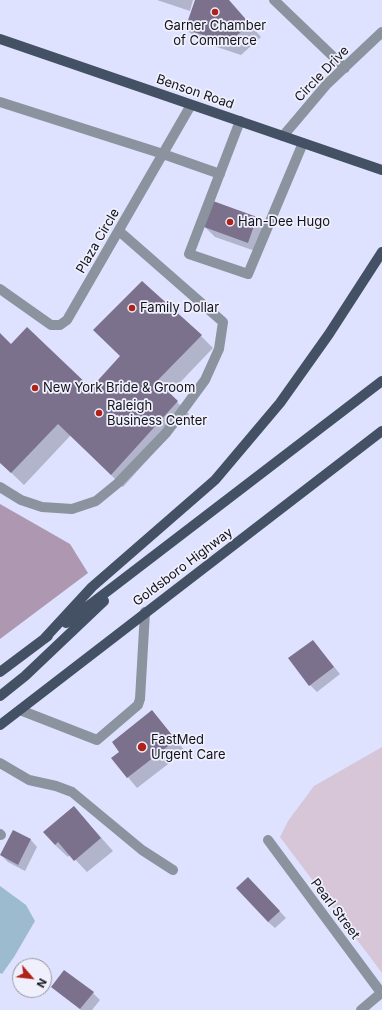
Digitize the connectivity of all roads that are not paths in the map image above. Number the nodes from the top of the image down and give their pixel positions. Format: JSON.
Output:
{"nodes":[{"id":1,"x":274,"y":0,"type":"edge"},
{"id":2,"x":382,"y":32,"type":"edge"},
{"id":3,"x":0,"y":40,"type":"edge"},
{"id":4,"x":345,"y":68,"type":"junction"},
{"id":5,"x":0,"y":102,"type":"edge"},
{"id":6,"x":191,"y":104,"type":"junction"},
{"id":7,"x":240,"y":121,"type":"junction"},
{"id":8,"x":283,"y":136,"type":"junction"},
{"id":9,"x":303,"y":143,"type":"junction"},
{"id":10,"x":163,"y":154,"type":"junction"},
{"id":11,"x":382,"y":170,"type":"edge"},
{"id":12,"x":220,"y":174,"type":"junction"},
{"id":13,"x":119,"y":231,"type":"junction"},
{"id":14,"x":382,"y":252,"type":"edge"},
{"id":15,"x":0,"y":289,"type":"edge"},
{"id":16,"x":382,"y":381,"type":"edge"},
{"id":17,"x":382,"y":431,"type":"edge"},
{"id":18,"x":0,"y":487,"type":"edge"},
{"id":19,"x":140,"y":567,"type":"junction"},
{"id":20,"x":145,"y":612,"type":"junction"},
{"id":21,"x":44,"y":639,"type":"junction"},
{"id":22,"x":0,"y":672,"type":"edge"},
{"id":23,"x":0,"y":696,"type":"edge"},
{"id":24,"x":20,"y":710,"type":"junction"},
{"id":25,"x":0,"y":725,"type":"edge"},
{"id":26,"x":0,"y":764,"type":"edge"},
{"id":27,"x":268,"y":840,"type":"dead end"},
{"id":28,"x":173,"y":870,"type":"dead end"},
{"id":29,"x":382,"y":994,"type":"edge"},
{"id":30,"x":361,"y":1010,"type":"edge"}],
"edges":[{"from":1,"to":4,"type":"street"},
{"from":2,"to":4,"type":"street","name":"Circle Drive"},
{"from":3,"to":6,"type":"main road","name":"Benson Road"},
{"from":4,"to":8,"type":"street","name":"Circle Drive"},
{"from":5,"to":10,"type":"street"},
{"from":6,"to":7,"type":"main road","name":"Benson Road"},
{"from":6,"to":10,"type":"street","name":"Plaza Circle"},
{"from":7,"to":8,"type":"main road","name":"Benson Road"},
{"from":7,"to":12,"type":"street"},
{"from":8,"to":9,"type":"main road","name":"Benson Road"},
{"from":9,"to":11,"type":"main road","name":"Benson Road"},
{"from":9,"to":12,"type":"street"},
{"from":10,"to":12,"type":"street"},
{"from":10,"to":13,"type":"street","name":"Plaza Circle"},
{"from":13,"to":15,"type":"street","name":"Plaza Circle"},
{"from":13,"to":18,"type":"street"},
{"from":14,"to":21,"type":"main road"},
{"from":16,"to":19,"type":"main road","name":"Goldsboro Highway"},
{"from":17,"to":20,"type":"main road","name":"Goldsboro Highway"},
{"from":19,"to":21,"type":"main road","name":"Goldsboro Highway"},
{"from":19,"to":23,"type":"main road"},
{"from":20,"to":24,"type":"main road","name":"Goldsboro Highway"},
{"from":20,"to":24,"type":"street"},
{"from":21,"to":22,"type":"main road","name":"Goldsboro Highway"},
{"from":24,"to":25,"type":"main road","name":"Goldsboro Highway"},
{"from":26,"to":28,"type":"street"},
{"from":27,"to":29,"type":"street","name":"Pearl Street"},
{"from":29,"to":30,"type":"street"}]}
